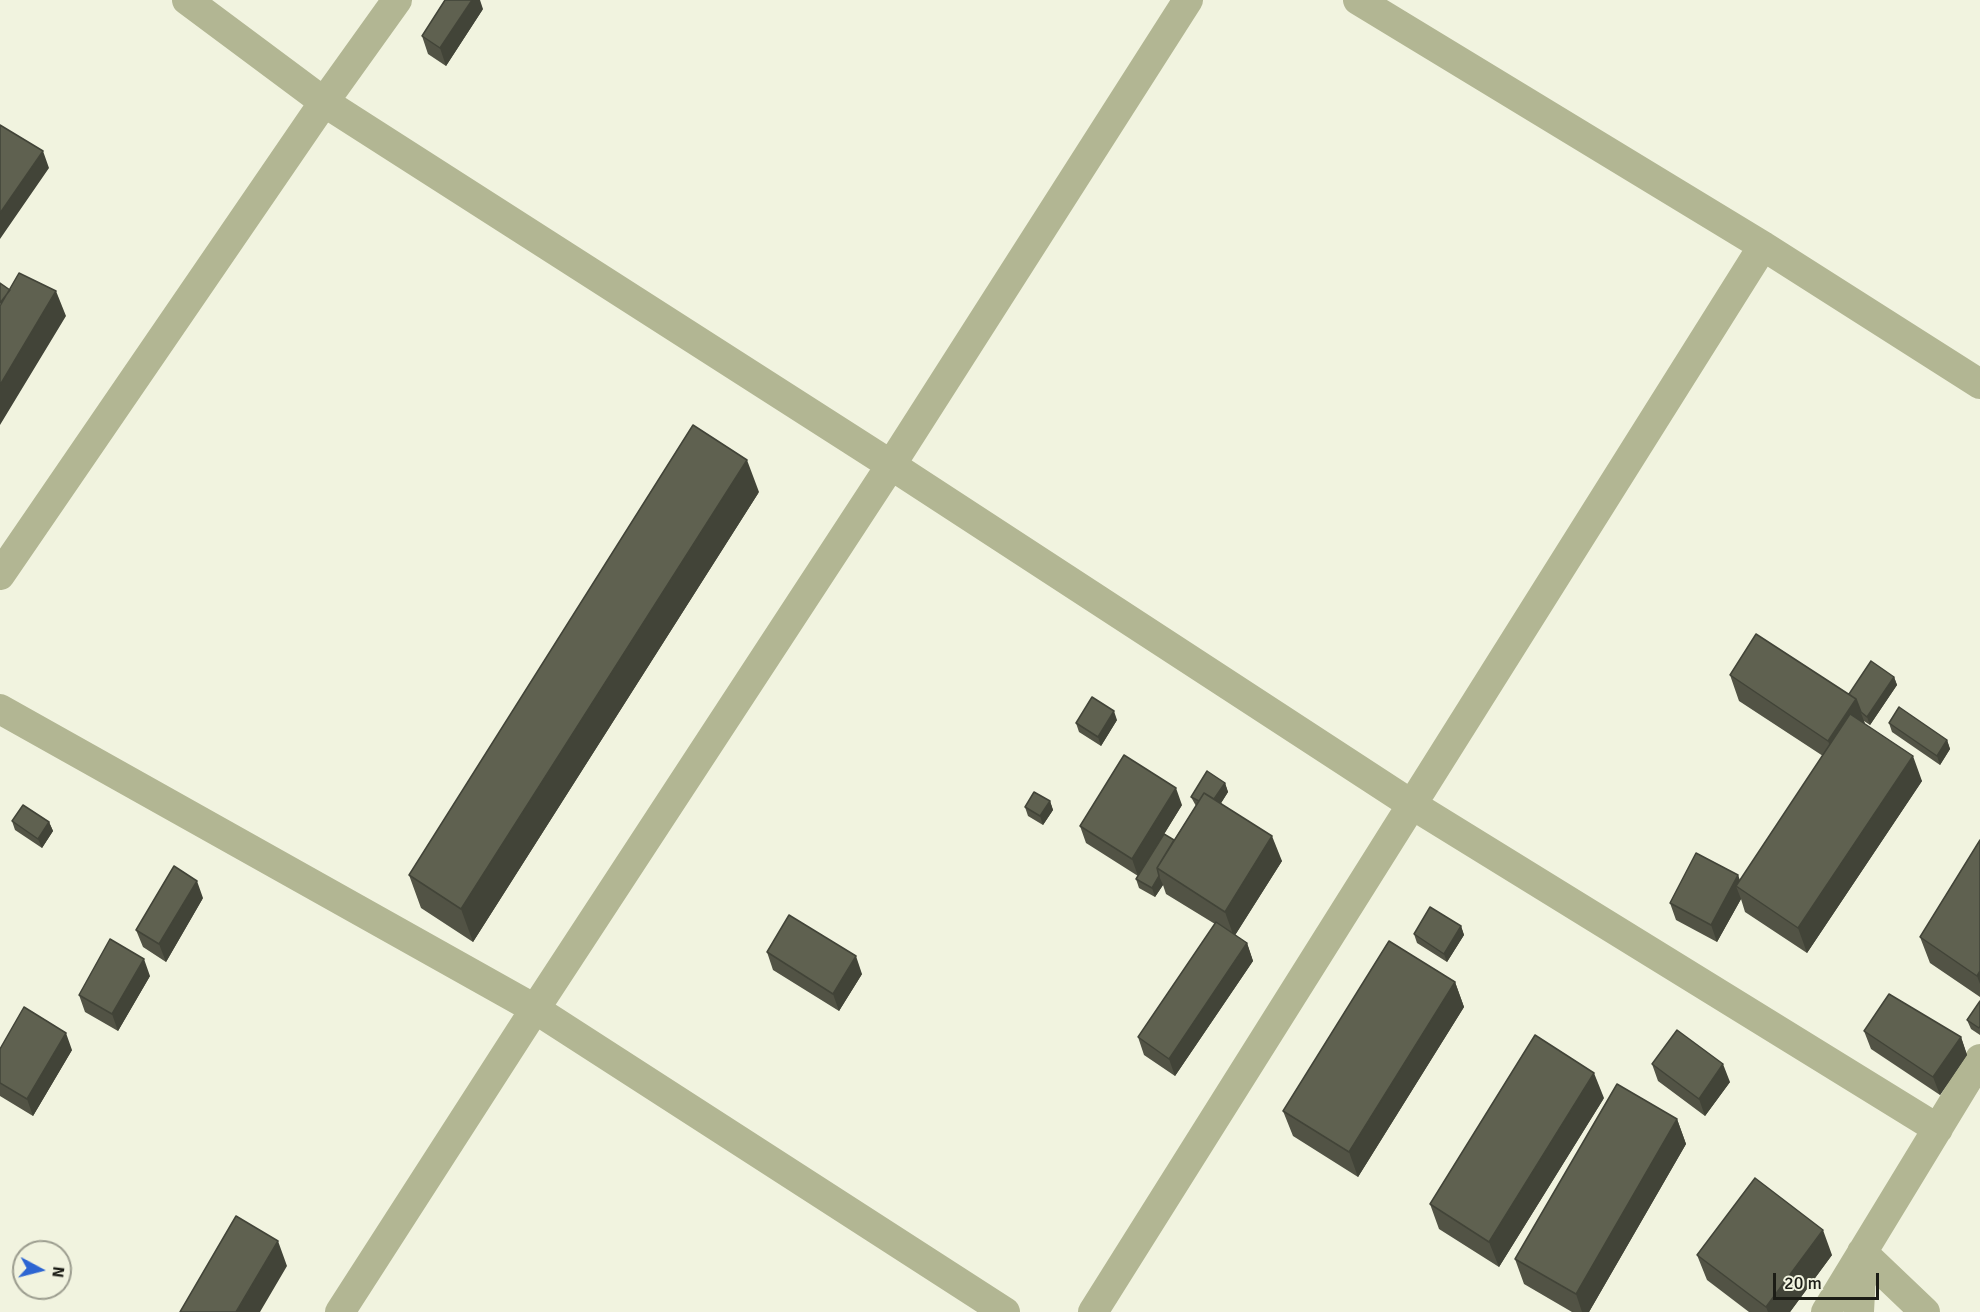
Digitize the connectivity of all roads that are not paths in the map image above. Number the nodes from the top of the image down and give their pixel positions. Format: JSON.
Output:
{"nodes":[{"id":1,"x":187,"y":0,"type":"edge"},
{"id":2,"x":397,"y":0,"type":"edge"},
{"id":3,"x":1188,"y":0,"type":"edge"},
{"id":4,"x":1358,"y":0,"type":"edge"},
{"id":5,"x":324,"y":102,"type":"junction"},
{"id":6,"x":1763,"y":246,"type":"junction"},
{"id":7,"x":1980,"y":384,"type":"edge"},
{"id":8,"x":891,"y":465,"type":"junction"},
{"id":9,"x":0,"y":575,"type":"edge"},
{"id":10,"x":0,"y":708,"type":"edge"},
{"id":11,"x":1411,"y":804,"type":"junction"},
{"id":12,"x":535,"y":1009,"type":"junction"},
{"id":13,"x":1980,"y":1059,"type":"edge"},
{"id":14,"x":1938,"y":1129,"type":"junction"},
{"id":15,"x":1862,"y":1252,"type":"junction"},
{"id":16,"x":340,"y":1312,"type":"edge"},
{"id":17,"x":1005,"y":1312,"type":"edge"},
{"id":18,"x":1093,"y":1312,"type":"edge"},
{"id":19,"x":1826,"y":1312,"type":"edge"},
{"id":20,"x":1859,"y":1312,"type":"edge"},
{"id":21,"x":1925,"y":1312,"type":"edge"}],
"edges":[{"from":1,"to":5,"type":"street"},
{"from":2,"to":5,"type":"street"},
{"from":3,"to":8,"type":"street"},
{"from":4,"to":6,"type":"street"},
{"from":5,"to":8,"type":"street"},
{"from":5,"to":9,"type":"street"},
{"from":6,"to":7,"type":"street"},
{"from":6,"to":11,"type":"street"},
{"from":8,"to":11,"type":"street"},
{"from":8,"to":12,"type":"street"},
{"from":10,"to":12,"type":"street"},
{"from":11,"to":14,"type":"street"},
{"from":11,"to":18,"type":"street"},
{"from":12,"to":16,"type":"street"},
{"from":12,"to":17,"type":"street"},
{"from":13,"to":14,"type":"street"},
{"from":14,"to":15,"type":"street"},
{"from":15,"to":19,"type":"street"},
{"from":15,"to":20,"type":"street"},
{"from":15,"to":21,"type":"street"}]}
